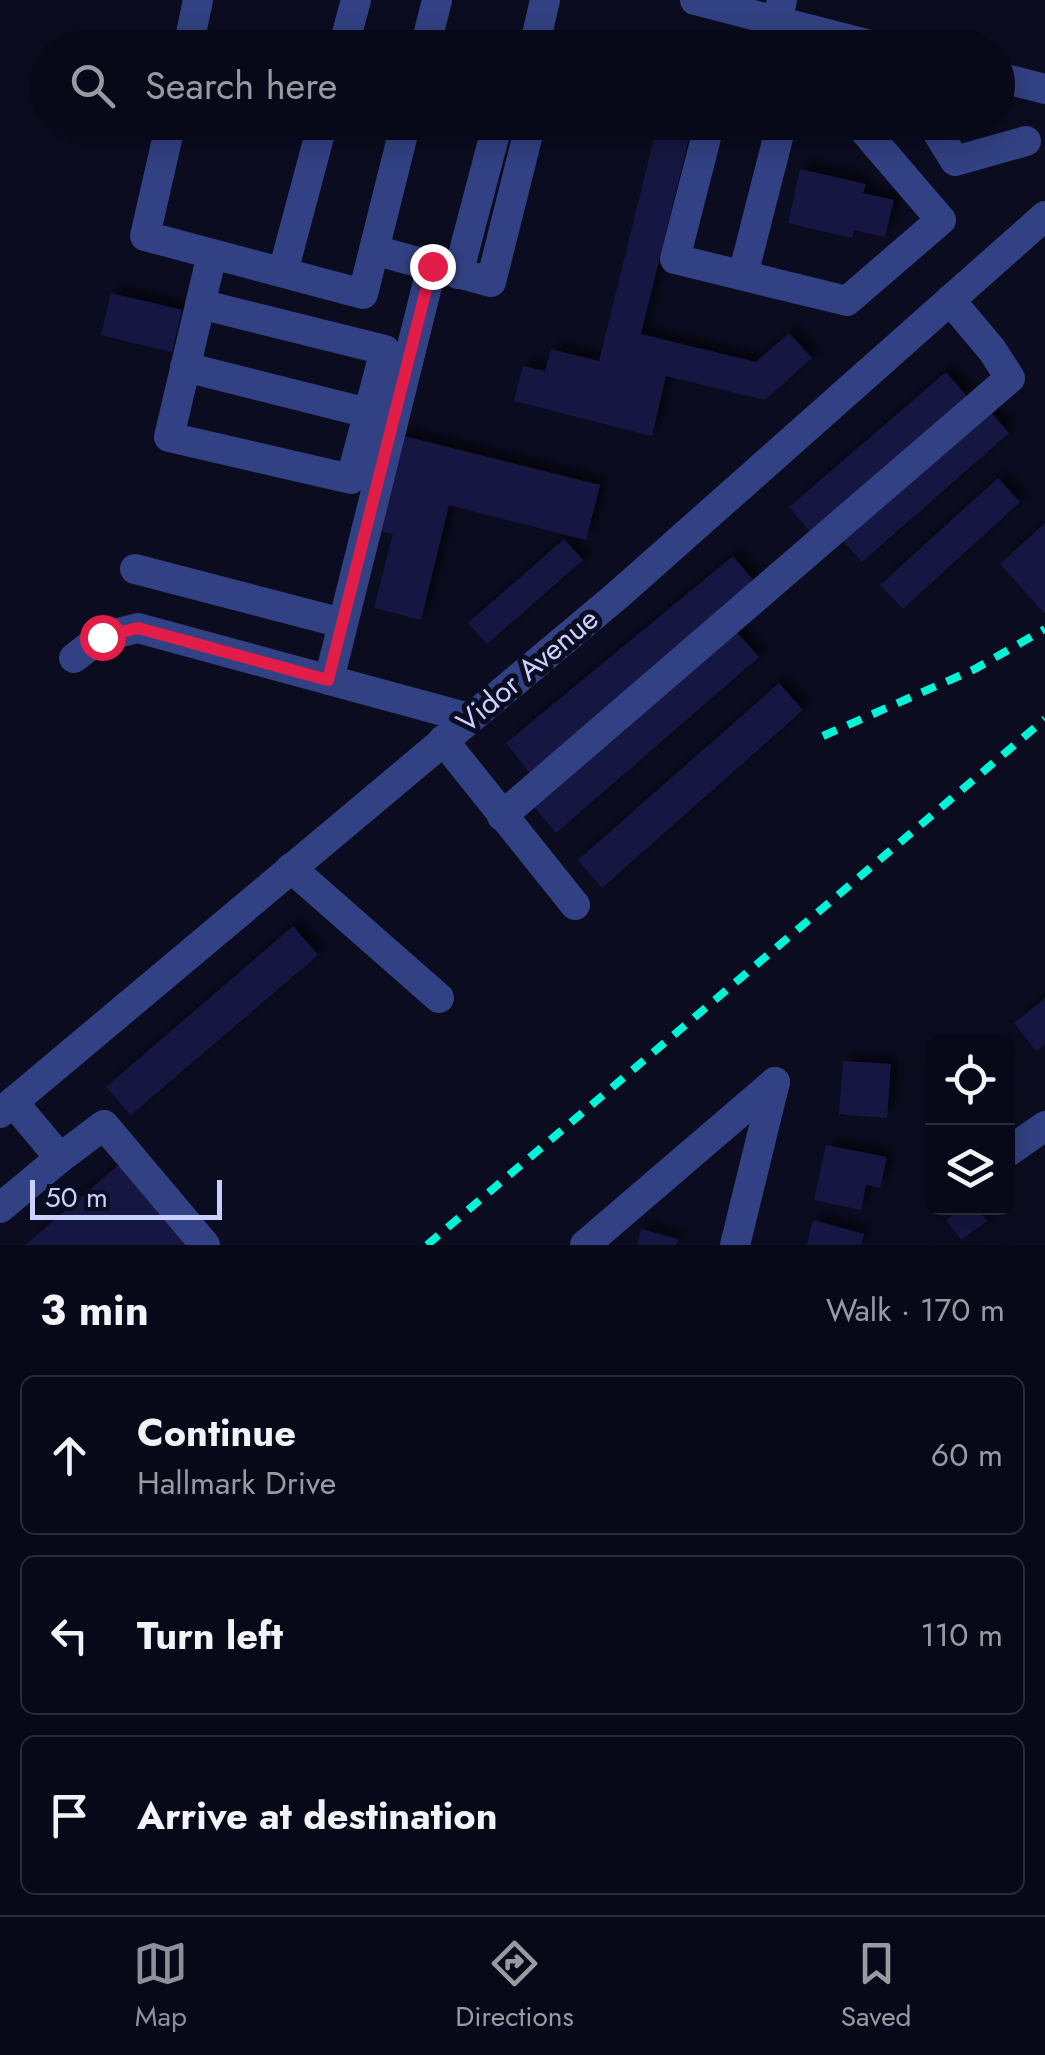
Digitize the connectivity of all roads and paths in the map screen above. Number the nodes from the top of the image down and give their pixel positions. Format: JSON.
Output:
{"nodes":[{"id":1,"x":198,"y":0,"type":"edge"},
{"id":2,"x":356,"y":0,"type":"edge"},
{"id":3,"x":437,"y":0,"type":"edge"},
{"id":4,"x":546,"y":0,"type":"edge"},
{"id":5,"x":695,"y":0,"type":"edge"},
{"id":6,"x":777,"y":23,"type":"edge"},
{"id":7,"x":192,"y":30,"type":"edge"},
{"id":8,"x":348,"y":30,"type":"edge"},
{"id":9,"x":430,"y":30,"type":"edge"},
{"id":10,"x":538,"y":30,"type":"edge"},
{"id":11,"x":806,"y":30,"type":"edge"},
{"id":12,"x":1015,"y":81,"type":"edge"},
{"id":13,"x":1045,"y":89,"type":"edge"},
{"id":14,"x":166,"y":140,"type":"edge"},
{"id":15,"x":318,"y":140,"type":"edge"},
{"id":16,"x":402,"y":140,"type":"edge"},
{"id":17,"x":492,"y":140,"type":"edge"},
{"id":18,"x":526,"y":140,"type":"edge"},
{"id":19,"x":705,"y":140,"type":"edge"},
{"id":20,"x":777,"y":140,"type":"edge"},
{"id":21,"x":872,"y":140,"type":"edge"},
{"id":22,"x":943,"y":140,"type":"edge"},
{"id":23,"x":1026,"y":142,"type":"dead end"},
{"id":24,"x":1045,"y":216,"type":"edge"},
{"id":25,"x":374,"y":250,"type":"junction"},
{"id":26,"x":212,"y":254,"type":"junction"},
{"id":27,"x":445,"y":270,"type":"junction"},
{"id":28,"x":283,"y":272,"type":"junction"},
{"id":29,"x":743,"y":275,"type":"junction"},
{"id":30,"x":950,"y":300,"type":"junction"},
{"id":31,"x":200,"y":304,"type":"junction"},
{"id":32,"x":185,"y":367,"type":"junction"},
{"id":33,"x":368,"y":412,"type":"junction"},
{"id":34,"x":134,"y":570,"type":"dead end"},
{"id":35,"x":342,"y":623,"type":"junction"},
{"id":36,"x":74,"y":658,"type":"dead end"},
{"id":37,"x":328,"y":680,"type":"junction"},
{"id":38,"x":469,"y":718,"type":"junction"},
{"id":39,"x":442,"y":740,"type":"junction"},
{"id":40,"x":502,"y":816,"type":"junction"},
{"id":41,"x":290,"y":868,"type":"junction"},
{"id":42,"x":576,"y":906,"type":"dead end"},
{"id":43,"x":439,"y":998,"type":"dead end"},
{"id":44,"x":6,"y":1107,"type":"edge"},
{"id":45,"x":1045,"y":1126,"type":"edge"},
{"id":46,"x":1015,"y":1147,"type":"edge"},
{"id":47,"x":60,"y":1158,"type":"junction"},
{"id":48,"x":0,"y":1208,"type":"edge"},
{"id":49,"x":206,"y":1245,"type":"edge"},
{"id":50,"x":586,"y":1245,"type":"edge"},
{"id":51,"x":736,"y":1245,"type":"edge"}],
"edges":[{"from":1,"to":7,"type":"street"},
{"from":2,"to":8,"type":"street"},
{"from":3,"to":9,"type":"street"},
{"from":4,"to":10,"type":"street"},
{"from":5,"to":6,"type":"street"},
{"from":6,"to":11,"type":"street"},
{"from":12,"to":13,"type":"street"},
{"from":14,"to":26,"type":"street"},
{"from":15,"to":28,"type":"street"},
{"from":16,"to":25,"type":"street"},
{"from":17,"to":27,"type":"street"},
{"from":18,"to":27,"type":"street"},
{"from":19,"to":29,"type":"street"},
{"from":20,"to":29,"type":"street"},
{"from":21,"to":29,"type":"street"},
{"from":22,"to":23,"type":"street"},
{"from":24,"to":30,"type":"street","name":"Vidor Avenue"},
{"from":25,"to":27,"type":"street"},
{"from":25,"to":28,"type":"street"},
{"from":26,"to":28,"type":"street"},
{"from":26,"to":31,"type":"street"},
{"from":27,"to":35,"type":"street"},
{"from":30,"to":38,"type":"street","name":"Vidor Avenue"},
{"from":30,"to":40,"type":"street"},
{"from":31,"to":32,"type":"street"},
{"from":31,"to":33,"type":"street"},
{"from":32,"to":33,"type":"street"},
{"from":32,"to":33,"type":"street"},
{"from":34,"to":35,"type":"street"},
{"from":35,"to":37,"type":"street"},
{"from":36,"to":37,"type":"street"},
{"from":37,"to":38,"type":"street"},
{"from":38,"to":39,"type":"street","name":"Vidor Avenue"},
{"from":39,"to":40,"type":"street"},
{"from":39,"to":41,"type":"street","name":"Vidor Avenue"},
{"from":40,"to":42,"type":"street"},
{"from":41,"to":43,"type":"street"},
{"from":41,"to":44,"type":"street","name":"Vidor Avenue"},
{"from":44,"to":47,"type":"street"},
{"from":45,"to":46,"type":"street"},
{"from":47,"to":48,"type":"street"},
{"from":47,"to":49,"type":"street"},
{"from":50,"to":51,"type":"street"}]}
